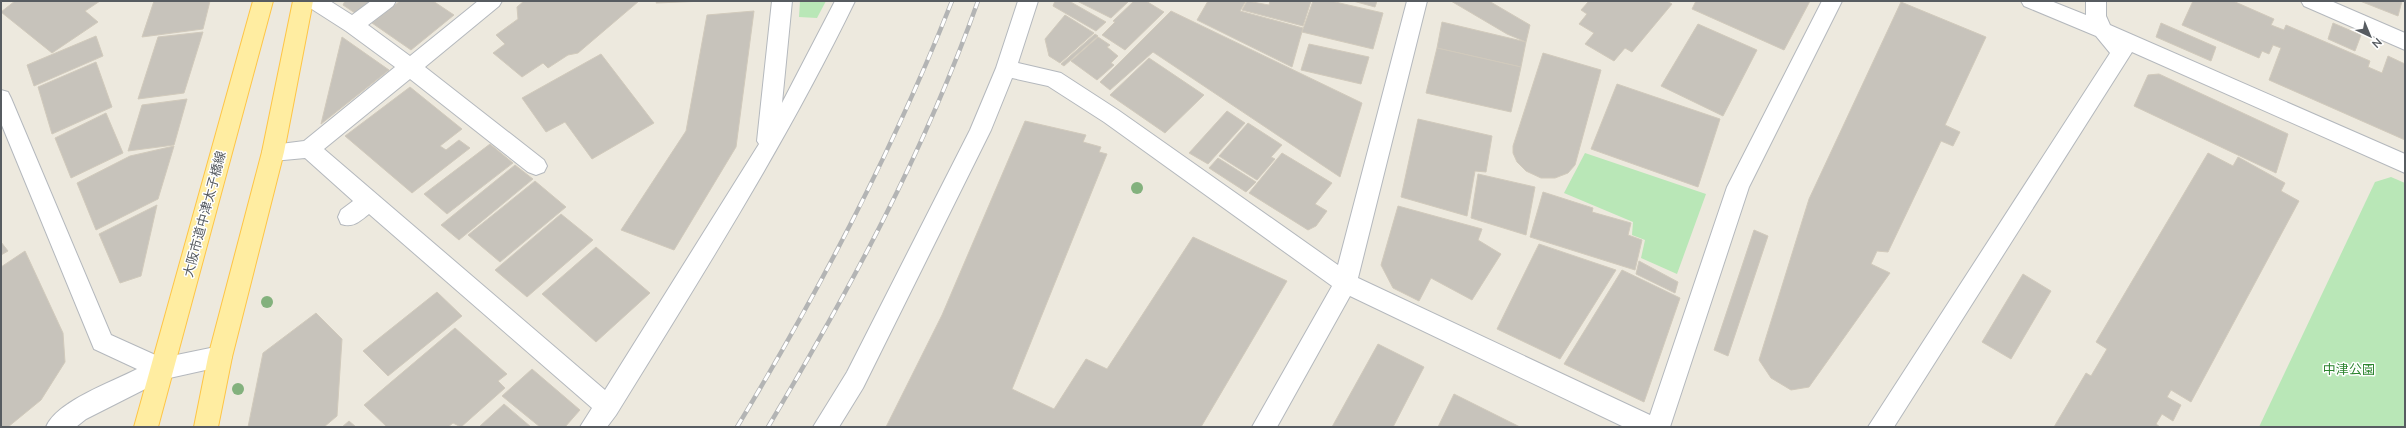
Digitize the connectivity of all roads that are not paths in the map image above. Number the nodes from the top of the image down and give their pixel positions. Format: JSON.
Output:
{"nodes":[{"id":1,"x":263,"y":1,"type":"edge"},
{"id":2,"x":303,"y":1,"type":"edge"},
{"id":3,"x":314,"y":1,"type":"edge"},
{"id":4,"x":386,"y":1,"type":"edge"},
{"id":5,"x":492,"y":1,"type":"edge"},
{"id":6,"x":782,"y":1,"type":"edge"},
{"id":7,"x":845,"y":1,"type":"edge"},
{"id":8,"x":1028,"y":1,"type":"edge"},
{"id":9,"x":1417,"y":1,"type":"edge"},
{"id":10,"x":1832,"y":1,"type":"edge"},
{"id":11,"x":2031,"y":1,"type":"edge"},
{"id":12,"x":2096,"y":1,"type":"edge"},
{"id":13,"x":2311,"y":1,"type":"edge"},
{"id":14,"x":353,"y":25,"type":"junction"},
{"id":15,"x":2102,"y":30,"type":"junction"},
{"id":16,"x":2405,"y":42,"type":"edge"},
{"id":17,"x":411,"y":68,"type":"junction"},
{"id":18,"x":1006,"y":68,"type":"junction"},
{"id":19,"x":1,"y":98,"type":"edge"},
{"id":20,"x":309,"y":149,"type":"junction"},
{"id":21,"x":767,"y":150,"type":"junction"},
{"id":22,"x":272,"y":152,"type":"junction"},
{"id":23,"x":2405,"y":164,"type":"edge"},
{"id":24,"x":536,"y":166,"type":"dead end"},
{"id":25,"x":369,"y":202,"type":"junction"},
{"id":26,"x":349,"y":217,"type":"dead end"},
{"id":27,"x":1345,"y":283,"type":"junction"},
{"id":28,"x":220,"y":357,"type":"junction"},
{"id":29,"x":161,"y":369,"type":"junction"},
{"id":30,"x":608,"y":407,"type":"junction"},
{"id":31,"x":58,"y":427,"type":"edge"},
{"id":32,"x":146,"y":427,"type":"edge"},
{"id":33,"x":206,"y":427,"type":"edge"},
{"id":34,"x":592,"y":427,"type":"edge"},
{"id":35,"x":825,"y":427,"type":"edge"},
{"id":36,"x":1264,"y":427,"type":"edge"},
{"id":37,"x":1649,"y":427,"type":"edge"},
{"id":38,"x":1658,"y":427,"type":"edge"},
{"id":39,"x":1880,"y":427,"type":"edge"}],
"edges":[{"from":1,"to":29,"type":"main road","name":"大阪市道中津太子橋線"},
{"from":2,"to":22,"type":"main road"},
{"from":3,"to":14,"type":"street"},
{"from":4,"to":14,"type":"street"},
{"from":5,"to":17,"type":"street"},
{"from":6,"to":21,"type":"street"},
{"from":7,"to":21,"type":"street"},
{"from":8,"to":18,"type":"street"},
{"from":9,"to":27,"type":"street"},
{"from":10,"to":38,"type":"street"},
{"from":11,"to":15,"type":"street"},
{"from":12,"to":15,"type":"street"},
{"from":13,"to":16,"type":"street"},
{"from":14,"to":17,"type":"street"},
{"from":15,"to":23,"type":"street"},
{"from":15,"to":39,"type":"street"},
{"from":17,"to":20,"type":"street"},
{"from":17,"to":24,"type":"street"},
{"from":18,"to":27,"type":"street"},
{"from":18,"to":35,"type":"street"},
{"from":19,"to":29,"type":"street"},
{"from":20,"to":22,"type":"street"},
{"from":20,"to":25,"type":"street"},
{"from":21,"to":30,"type":"street"},
{"from":22,"to":28,"type":"main road"},
{"from":25,"to":26,"type":"street"},
{"from":25,"to":30,"type":"street"},
{"from":27,"to":36,"type":"street"},
{"from":27,"to":37,"type":"street"},
{"from":28,"to":29,"type":"street"},
{"from":28,"to":33,"type":"main road"},
{"from":29,"to":31,"type":"street"},
{"from":29,"to":32,"type":"main road","name":"大阪市道中津太子橋線"},
{"from":30,"to":34,"type":"street"}]}
